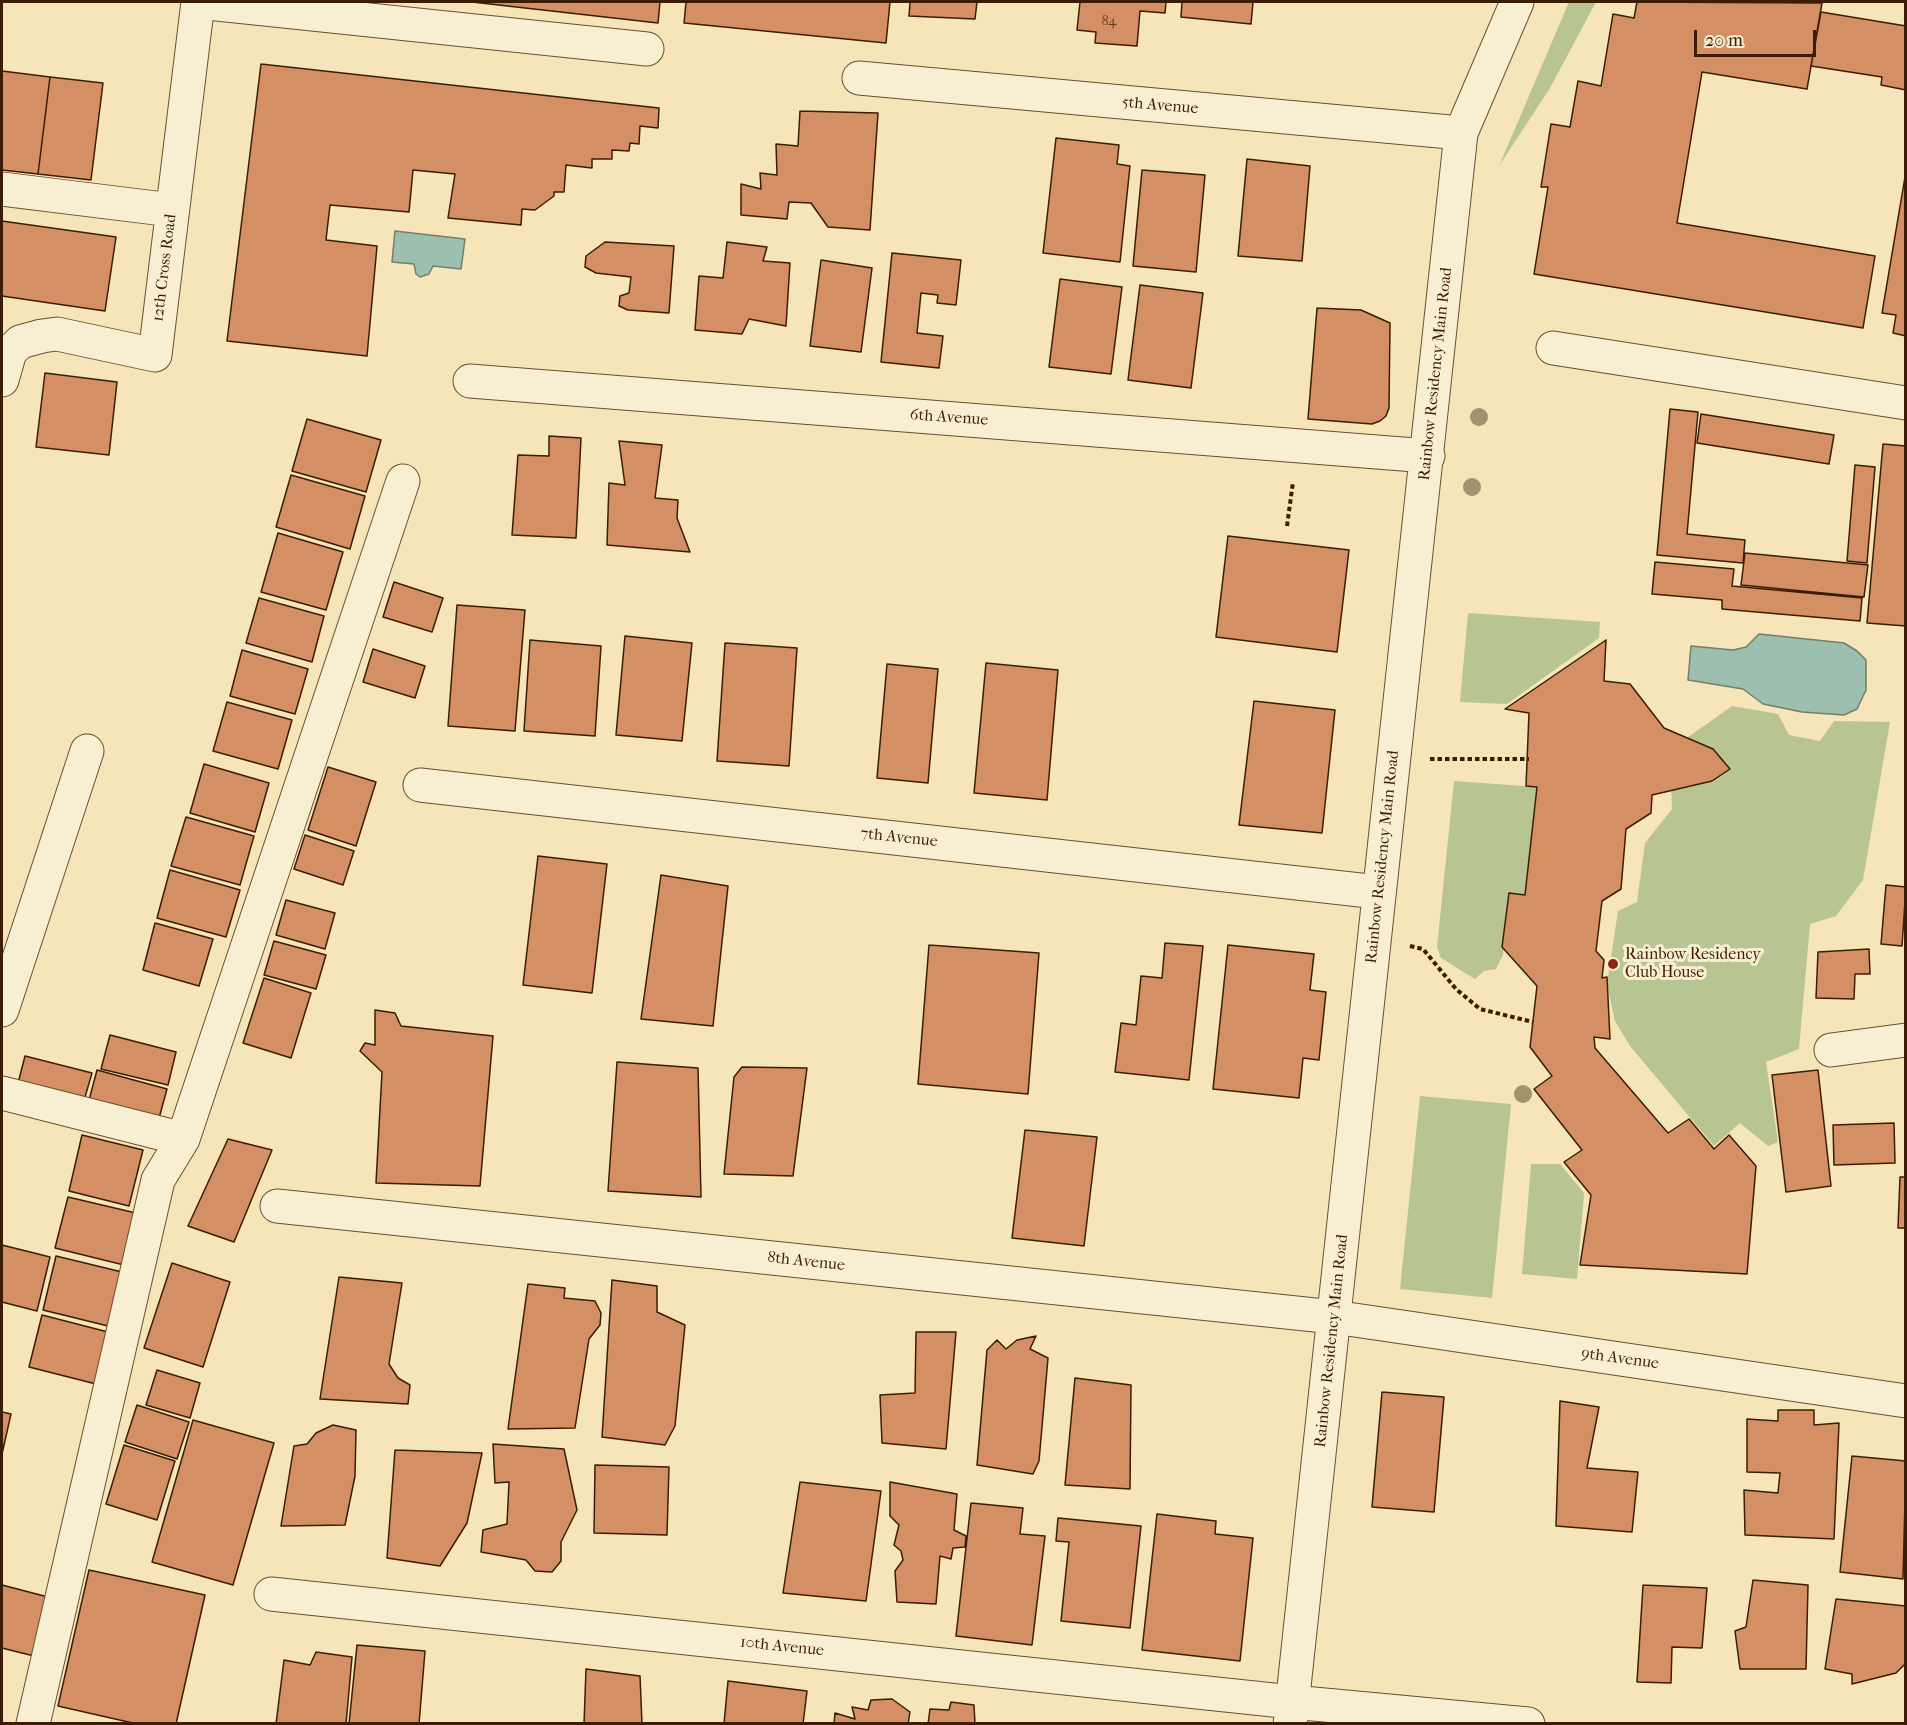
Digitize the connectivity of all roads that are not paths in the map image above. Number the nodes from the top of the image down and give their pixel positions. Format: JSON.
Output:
{"nodes":[{"id":1,"x":198,"y":2,"type":"edge"},
{"id":2,"x":1517,"y":2,"type":"edge"},
{"id":3,"x":647,"y":49,"type":"dead end"},
{"id":4,"x":859,"y":78,"type":"dead end"},
{"id":5,"x":1461,"y":133,"type":"junction"},
{"id":6,"x":2,"y":189,"type":"edge"},
{"id":7,"x":172,"y":210,"type":"junction"},
{"id":8,"x":1553,"y":348,"type":"dead end"},
{"id":9,"x":2,"y":380,"type":"edge"},
{"id":10,"x":470,"y":381,"type":"dead end"},
{"id":11,"x":1905,"y":403,"type":"edge"},
{"id":12,"x":1428,"y":456,"type":"junction"},
{"id":13,"x":403,"y":481,"type":"dead end"},
{"id":14,"x":87,"y":752,"type":"dead end"},
{"id":15,"x":420,"y":785,"type":"dead end"},
{"id":16,"x":1378,"y":892,"type":"junction"},
{"id":17,"x":2,"y":1010,"type":"edge"},
{"id":18,"x":1905,"y":1040,"type":"edge"},
{"id":19,"x":1831,"y":1050,"type":"dead end"},
{"id":20,"x":2,"y":1093,"type":"edge"},
{"id":21,"x":183,"y":1139,"type":"junction"},
{"id":22,"x":278,"y":1206,"type":"dead end"},
{"id":23,"x":1335,"y":1317,"type":"junction"},
{"id":24,"x":1905,"y":1401,"type":"edge"},
{"id":25,"x":271,"y":1594,"type":"dead end"},
{"id":26,"x":1291,"y":1713,"type":"edge"},
{"id":27,"x":33,"y":1724,"type":"edge"},
{"id":28,"x":1528,"y":1724,"type":"edge"}],
"edges":[{"from":1,"to":3,"type":"street"},
{"from":1,"to":7,"type":"street","name":"12th Cross Road"},
{"from":2,"to":5,"type":"street","name":"Rainbow Residency Main Road"},
{"from":4,"to":5,"type":"street","name":"5th Avenue"},
{"from":5,"to":12,"type":"street","name":"Rainbow Residency Main Road"},
{"from":6,"to":7,"type":"street"},
{"from":7,"to":9,"type":"street","name":"12th Cross Road"},
{"from":8,"to":11,"type":"street"},
{"from":10,"to":12,"type":"street","name":"6th Avenue"},
{"from":12,"to":16,"type":"street","name":"Rainbow Residency Main Road"},
{"from":13,"to":21,"type":"street"},
{"from":14,"to":17,"type":"street"},
{"from":15,"to":16,"type":"street","name":"7th Avenue"},
{"from":16,"to":23,"type":"street","name":"Rainbow Residency Main Road"},
{"from":18,"to":19,"type":"street"},
{"from":20,"to":21,"type":"street"},
{"from":21,"to":27,"type":"street"},
{"from":22,"to":23,"type":"street","name":"8th Avenue"},
{"from":23,"to":24,"type":"street","name":"9th Avenue"},
{"from":23,"to":26,"type":"street","name":"Rainbow Residency Main Road"},
{"from":25,"to":26,"type":"street","name":"10th Avenue"},
{"from":26,"to":28,"type":"street","name":"10th Avenue"}]}
